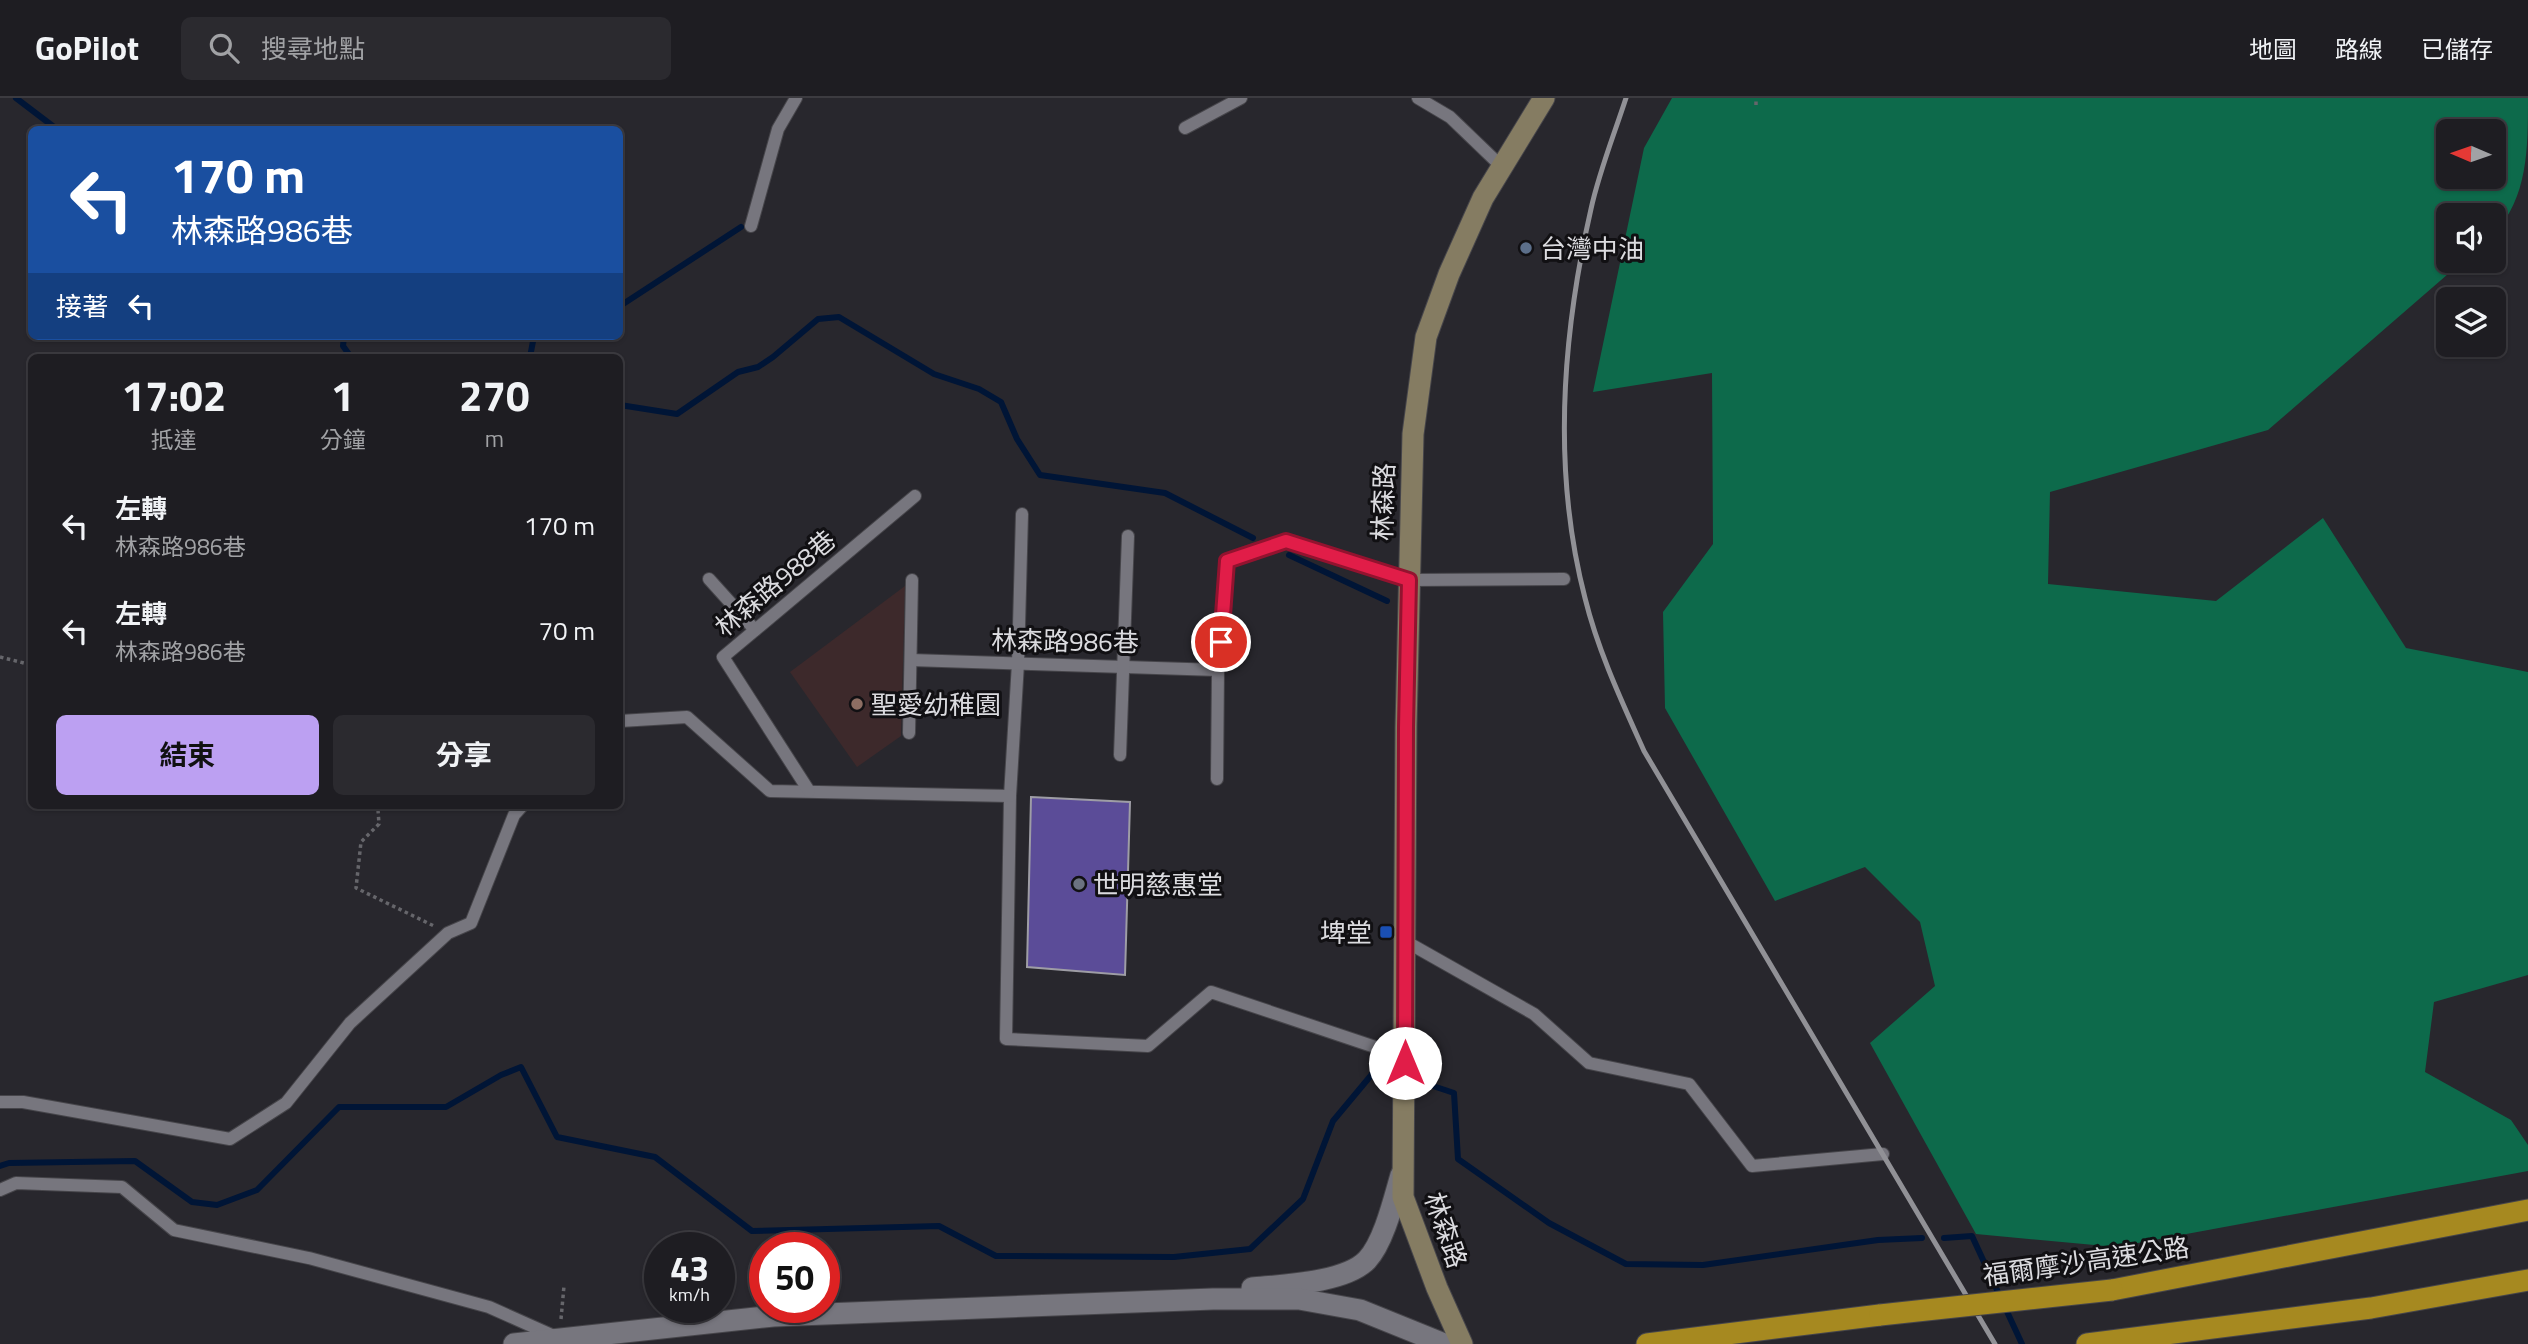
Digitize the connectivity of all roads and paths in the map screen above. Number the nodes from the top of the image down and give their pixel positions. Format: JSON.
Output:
{"nodes":[{"id":1,"x":796,"y":98,"type":"edge"},
{"id":2,"x":1241,"y":98,"type":"edge"},
{"id":3,"x":1418,"y":98,"type":"edge"},
{"id":4,"x":1544,"y":98,"type":"edge"},
{"id":5,"x":1756,"y":98,"type":"edge"},
{"id":6,"x":1756,"y":105,"type":"dead end"},
{"id":7,"x":1185,"y":128,"type":"dead end"},
{"id":8,"x":1502,"y":167,"type":"junction"},
{"id":9,"x":751,"y":226,"type":"dead end"},
{"id":10,"x":915,"y":496,"type":"dead end"},
{"id":11,"x":1022,"y":514,"type":"dead end"},
{"id":12,"x":1128,"y":536,"type":"dead end"},
{"id":13,"x":709,"y":579,"type":"dead end"},
{"id":14,"x":1564,"y":579,"type":"dead end"},
{"id":15,"x":912,"y":580,"type":"dead end"},
{"id":16,"x":1409,"y":580,"type":"junction"},
{"id":17,"x":755,"y":630,"type":"junction"},
{"id":18,"x":0,"y":657,"type":"edge"},
{"id":19,"x":911,"y":660,"type":"junction"},
{"id":20,"x":1018,"y":663,"type":"junction"},
{"id":21,"x":28,"y":664,"type":"edge"},
{"id":22,"x":1124,"y":665,"type":"junction"},
{"id":23,"x":1218,"y":670,"type":"junction"},
{"id":24,"x":623,"y":721,"type":"edge"},
{"id":25,"x":909,"y":733,"type":"dead end"},
{"id":26,"x":1120,"y":755,"type":"dead end"},
{"id":27,"x":1217,"y":779,"type":"dead end"},
{"id":28,"x":809,"y":791,"type":"junction"},
{"id":29,"x":1010,"y":796,"type":"junction"},
{"id":30,"x":377,"y":809,"type":"edge"},
{"id":31,"x":519,"y":809,"type":"edge"},
{"id":32,"x":448,"y":933,"type":"junction"},
{"id":33,"x":1405,"y":941,"type":"junction"},
{"id":34,"x":1405,"y":1060,"type":"junction"},
{"id":35,"x":0,"y":1102,"type":"edge"},
{"id":36,"x":1883,"y":1154,"type":"dead end"},
{"id":37,"x":1403,"y":1169,"type":"junction"},
{"id":38,"x":0,"y":1190,"type":"edge"},
{"id":39,"x":2528,"y":1210,"type":"edge"},
{"id":40,"x":2528,"y":1280,"type":"edge"},
{"id":41,"x":564,"y":1286,"type":"dead end"},
{"id":42,"x":1213,"y":1299,"type":"junction"},
{"id":43,"x":559,"y":1339,"type":"junction"},
{"id":44,"x":514,"y":1344,"type":"edge"},
{"id":45,"x":1444,"y":1344,"type":"edge"},
{"id":46,"x":1462,"y":1344,"type":"edge"},
{"id":47,"x":1647,"y":1344,"type":"edge"},
{"id":48,"x":2087,"y":1344,"type":"edge"}],
"edges":[{"from":1,"to":9,"type":"lane"},
{"from":2,"to":7,"type":"lane"},
{"from":3,"to":8,"type":"lane"},
{"from":4,"to":8,"type":"main road","name":"林森路"},
{"from":5,"to":6,"type":"path"},
{"from":8,"to":16,"type":"main road","name":"林森路"},
{"from":10,"to":17,"type":"lane","name":"林森路988巷"},
{"from":11,"to":20,"type":"lane"},
{"from":12,"to":22,"type":"lane"},
{"from":13,"to":17,"type":"lane"},
{"from":14,"to":16,"type":"lane"},
{"from":15,"to":19,"type":"lane"},
{"from":16,"to":23,"type":"lane"},
{"from":16,"to":33,"type":"main road","name":"林森路"},
{"from":17,"to":28,"type":"lane","name":"林森路988巷"},
{"from":18,"to":21,"type":"path"},
{"from":19,"to":20,"type":"lane","name":"林森路986巷"},
{"from":19,"to":25,"type":"lane"},
{"from":20,"to":22,"type":"lane","name":"林森路986巷"},
{"from":20,"to":29,"type":"lane"},
{"from":22,"to":23,"type":"lane","name":"林森路986巷"},
{"from":22,"to":26,"type":"lane"},
{"from":23,"to":27,"type":"lane"},
{"from":24,"to":28,"type":"lane"},
{"from":28,"to":29,"type":"lane"},
{"from":29,"to":34,"type":"lane"},
{"from":30,"to":32,"type":"path"},
{"from":31,"to":32,"type":"lane"},
{"from":32,"to":35,"type":"lane"},
{"from":33,"to":34,"type":"main road","name":"林森路"},
{"from":33,"to":36,"type":"lane"},
{"from":34,"to":37,"type":"main road","name":"林森路"},
{"from":37,"to":42,"type":"street"},
{"from":37,"to":46,"type":"main road","name":"林森路"},
{"from":38,"to":43,"type":"lane"},
{"from":39,"to":47,"type":"highway","name":"福爾摩沙高速公路","bridge":true},
{"from":40,"to":48,"type":"highway"},
{"from":41,"to":43,"type":"path"},
{"from":42,"to":43,"type":"street"},
{"from":42,"to":45,"type":"street"},
{"from":43,"to":44,"type":"street"}]}
